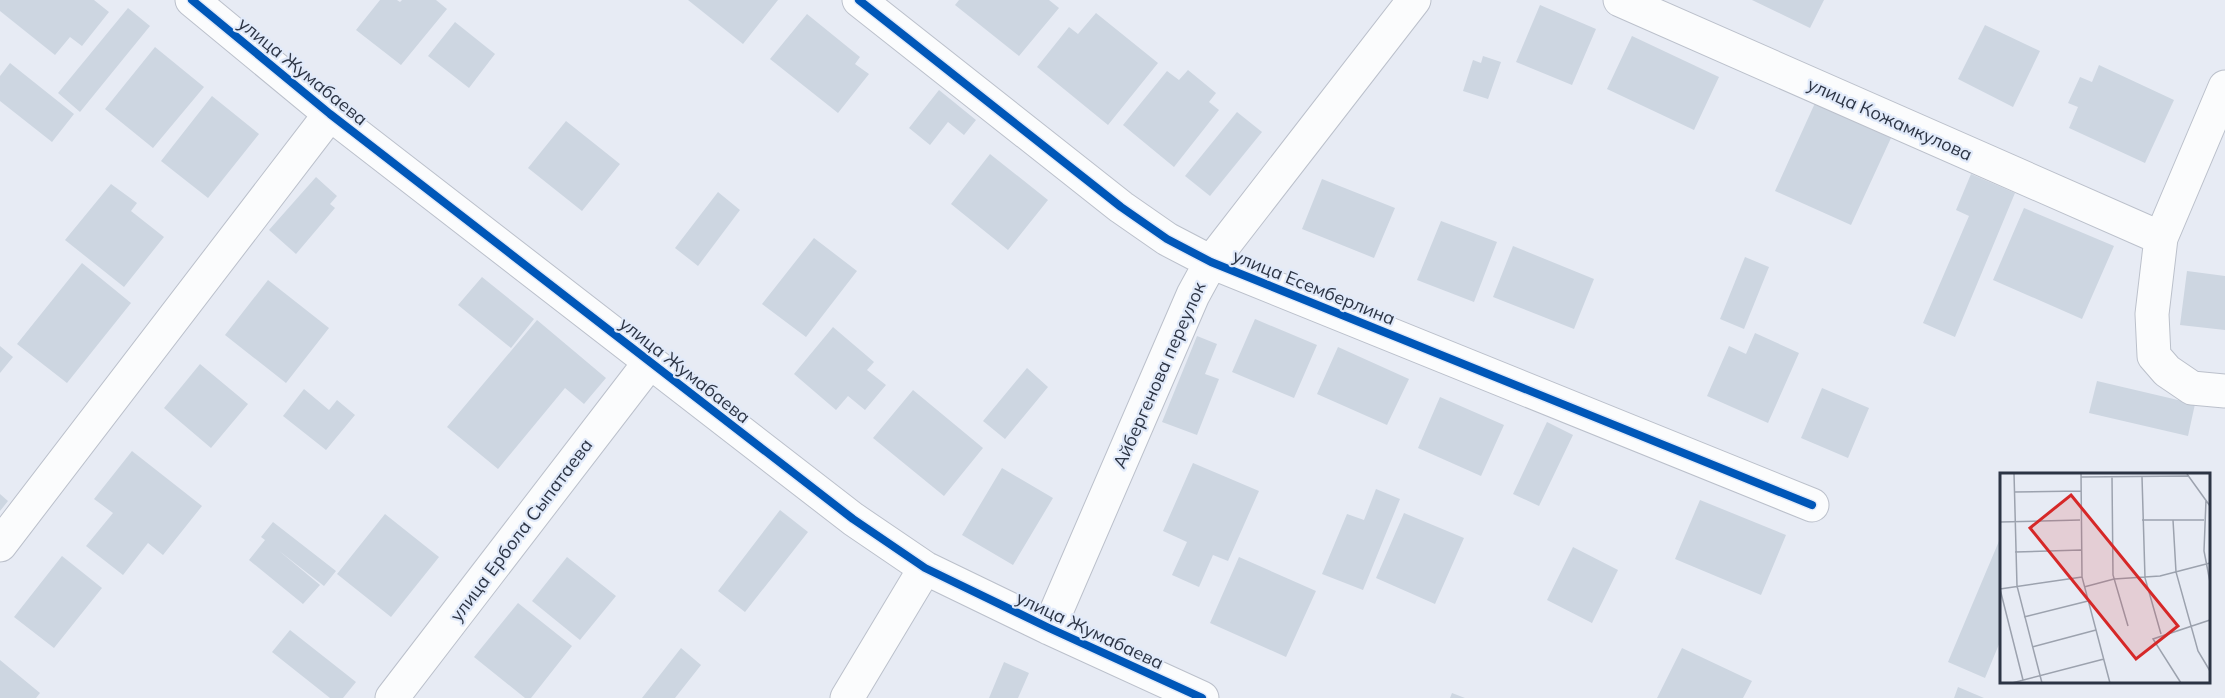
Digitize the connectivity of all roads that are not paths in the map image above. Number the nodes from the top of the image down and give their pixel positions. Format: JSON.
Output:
{"nodes":[{"id":1,"x":192,"y":0,"type":"edge"},
{"id":2,"x":859,"y":0,"type":"edge"},
{"id":3,"x":1414,"y":0,"type":"edge"},
{"id":4,"x":1620,"y":0,"type":"edge"},
{"id":5,"x":2225,"y":87,"type":"edge"},
{"id":6,"x":330,"y":114,"type":"junction"},
{"id":7,"x":2161,"y":238,"type":"junction"},
{"id":8,"x":1211,"y":262,"type":"junction"},
{"id":9,"x":650,"y":362,"type":"junction"},
{"id":10,"x":2225,"y":391,"type":"edge"},
{"id":11,"x":1812,"y":505,"type":"dead end"},
{"id":12,"x":0,"y":545,"type":"edge"},
{"id":13,"x":925,"y":568,"type":"junction"},
{"id":14,"x":1048,"y":628,"type":"junction"},
{"id":15,"x":392,"y":698,"type":"edge"},
{"id":16,"x":847,"y":698,"type":"edge"},
{"id":17,"x":1202,"y":698,"type":"edge"}],
"edges":[{"from":1,"to":6,"type":"street","name":"улица Жумабаева"},
{"from":2,"to":8,"type":"street","name":"улица Есемберлина"},
{"from":3,"to":8,"type":"street","name":"Айбергенова переулок"},
{"from":4,"to":7,"type":"street","name":"улица Кожамкулова"},
{"from":5,"to":7,"type":"street"},
{"from":6,"to":9,"type":"street","name":"улица Жумабаева"},
{"from":6,"to":12,"type":"street"},
{"from":7,"to":10,"type":"street"},
{"from":8,"to":11,"type":"street","name":"улица Есемберлина"},
{"from":8,"to":14,"type":"street","name":"Айбергенова переулок"},
{"from":9,"to":13,"type":"street","name":"улица Жумабаева"},
{"from":9,"to":15,"type":"street","name":"улица Ербола Сыпатаева"},
{"from":13,"to":14,"type":"street","name":"улица Жумабаева"},
{"from":13,"to":16,"type":"street"},
{"from":14,"to":17,"type":"street","name":"улица Жумабаева"}]}
